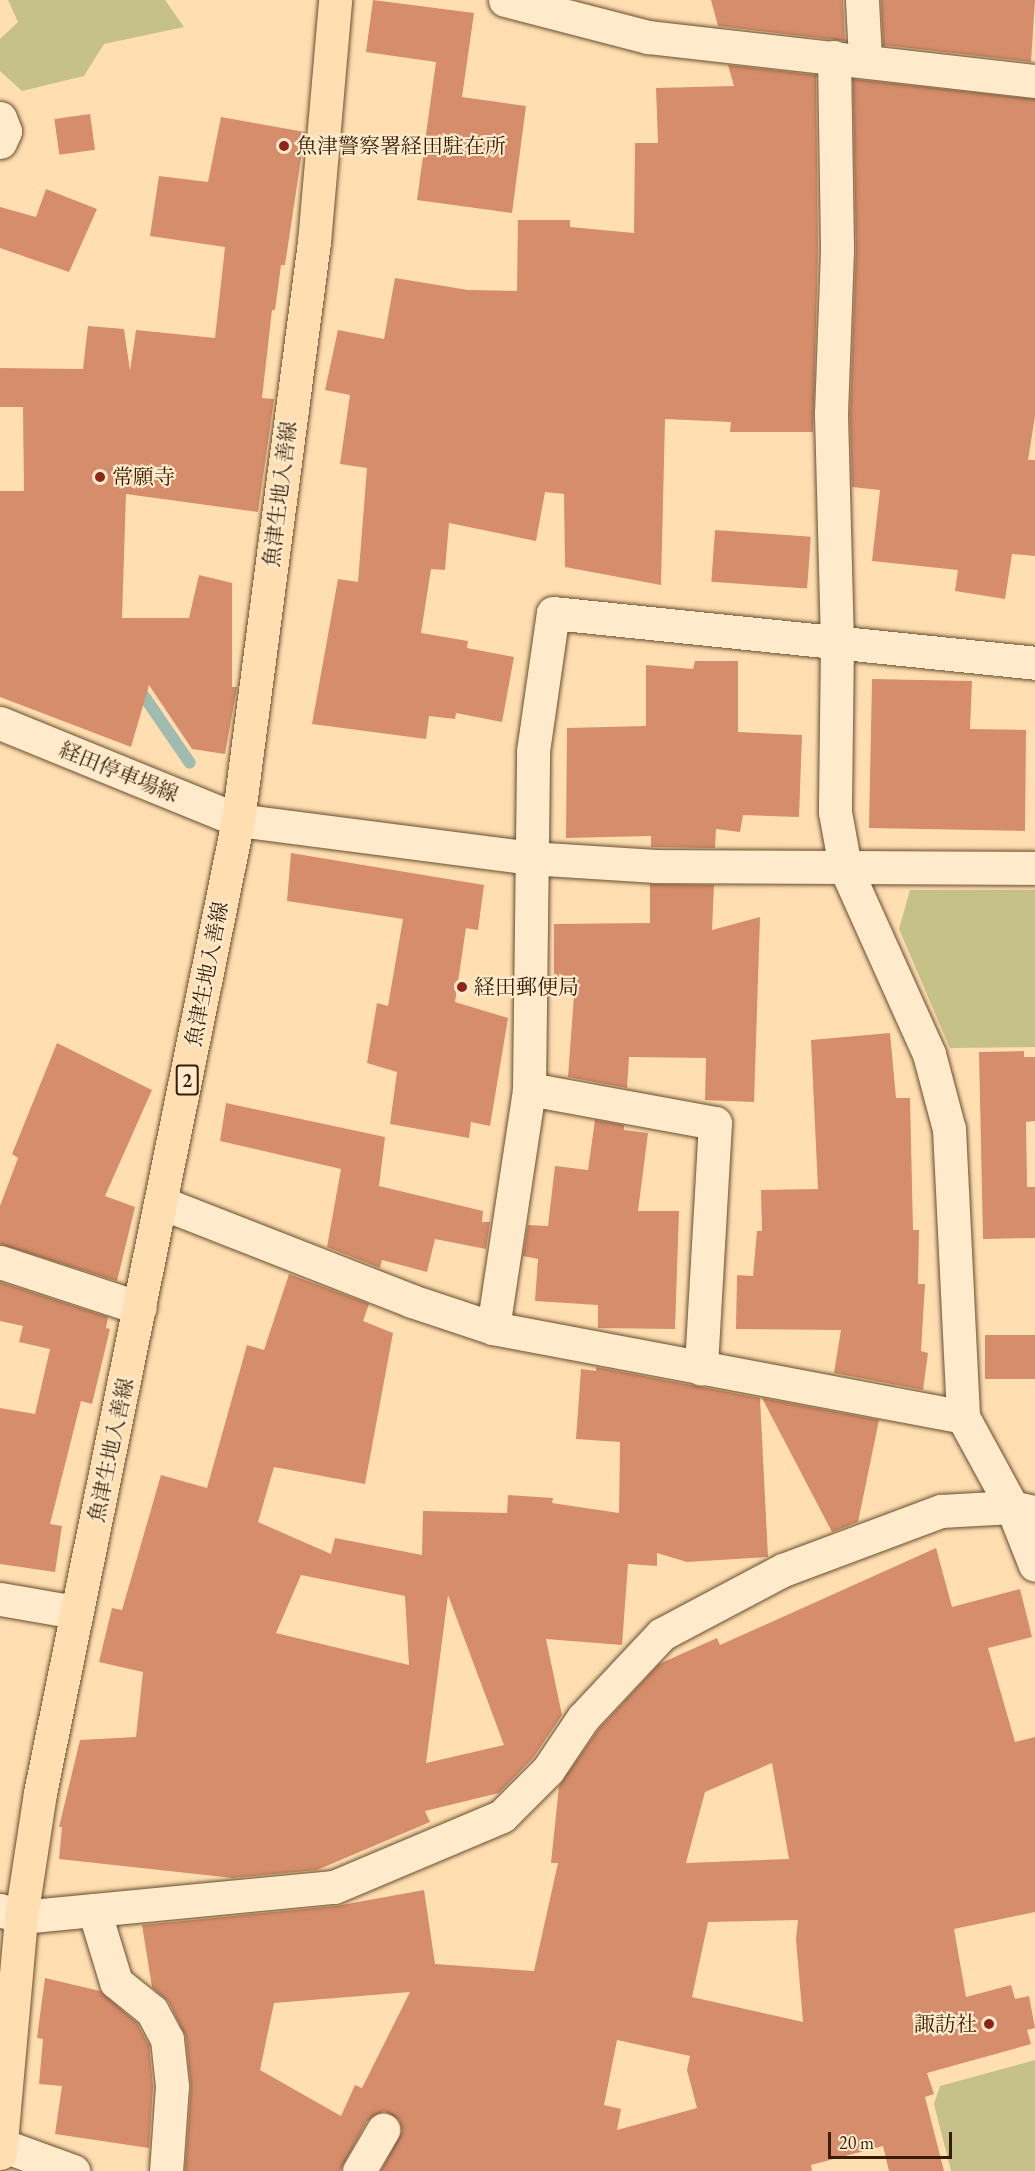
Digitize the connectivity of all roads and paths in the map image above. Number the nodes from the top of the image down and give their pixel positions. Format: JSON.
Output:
{"nodes":[{"id":1,"x":335,"y":0,"type":"edge"},
{"id":2,"x":505,"y":0,"type":"edge"},
{"id":3,"x":862,"y":0,"type":"edge"},
{"id":4,"x":849,"y":58,"type":"junction"},
{"id":5,"x":1035,"y":81,"type":"edge"},
{"id":6,"x":0,"y":117,"type":"edge"},
{"id":7,"x":0,"y":142,"type":"edge"},
{"id":8,"x":837,"y":642,"type":"junction"},
{"id":9,"x":1035,"y":663,"type":"edge"},
{"id":10,"x":0,"y":723,"type":"edge"},
{"id":11,"x":238,"y":820,"type":"junction"},
{"id":12,"x":529,"y":858,"type":"junction"},
{"id":13,"x":845,"y":867,"type":"junction"},
{"id":14,"x":1035,"y":868,"type":"edge"},
{"id":15,"x":530,"y":1089,"type":"junction"},
{"id":16,"x":162,"y":1203,"type":"junction"},
{"id":17,"x":0,"y":1262,"type":"edge"},
{"id":18,"x":140,"y":1308,"type":"junction"},
{"id":19,"x":493,"y":1328,"type":"junction"},
{"id":20,"x":700,"y":1369,"type":"junction"},
{"id":21,"x":963,"y":1417,"type":"junction"},
{"id":22,"x":1023,"y":1510,"type":"edge"},
{"id":23,"x":1035,"y":1565,"type":"edge"},
{"id":24,"x":0,"y":1599,"type":"edge"},
{"id":25,"x":75,"y":1612,"type":"junction"},
{"id":26,"x":94,"y":1910,"type":"junction"},
{"id":27,"x":10,"y":1914,"type":"edge"},
{"id":28,"x":383,"y":2130,"type":"dead end"},
{"id":29,"x":1,"y":2149,"type":"edge"},
{"id":30,"x":73,"y":2171,"type":"edge"},
{"id":31,"x":166,"y":2171,"type":"edge"},
{"id":32,"x":359,"y":2171,"type":"edge"}],
"edges":[{"from":1,"to":11,"type":"main road","name":"魚津生地入善線","number":"2"},
{"from":2,"to":4,"type":"street"},
{"from":3,"to":4,"type":"street"},
{"from":4,"to":5,"type":"street"},
{"from":4,"to":8,"type":"street"},
{"from":6,"to":7,"type":"street"},
{"from":8,"to":9,"type":"street"},
{"from":8,"to":12,"type":"street"},
{"from":8,"to":13,"type":"street"},
{"from":10,"to":11,"type":"street","name":"経田停車場線"},
{"from":11,"to":12,"type":"street","name":"経田停車場線"},
{"from":11,"to":16,"type":"main road","name":"魚津生地入善線","number":"2"},
{"from":12,"to":13,"type":"street","name":"経田停車場線"},
{"from":12,"to":15,"type":"street"},
{"from":13,"to":14,"type":"street","name":"経田停車場線"},
{"from":13,"to":21,"type":"street"},
{"from":15,"to":19,"type":"street"},
{"from":15,"to":20,"type":"street"},
{"from":16,"to":18,"type":"main road","name":"魚津生地入善線","number":"2"},
{"from":16,"to":19,"type":"street"},
{"from":17,"to":18,"type":"street"},
{"from":18,"to":25,"type":"main road","name":"魚津生地入善線","number":"2"},
{"from":19,"to":20,"type":"street"},
{"from":20,"to":21,"type":"street"},
{"from":21,"to":22,"type":"street"},
{"from":22,"to":23,"type":"street"},
{"from":22,"to":26,"type":"street"},
{"from":24,"to":25,"type":"street"},
{"from":25,"to":27,"type":"main road","name":"魚津生地入善線","number":"2"},
{"from":26,"to":27,"type":"street"},
{"from":26,"to":31,"type":"street"},
{"from":27,"to":29,"type":"main road","name":"魚津生地入善線","number":"2"},
{"from":28,"to":32,"type":"street"},
{"from":29,"to":30,"type":"street"}]}
